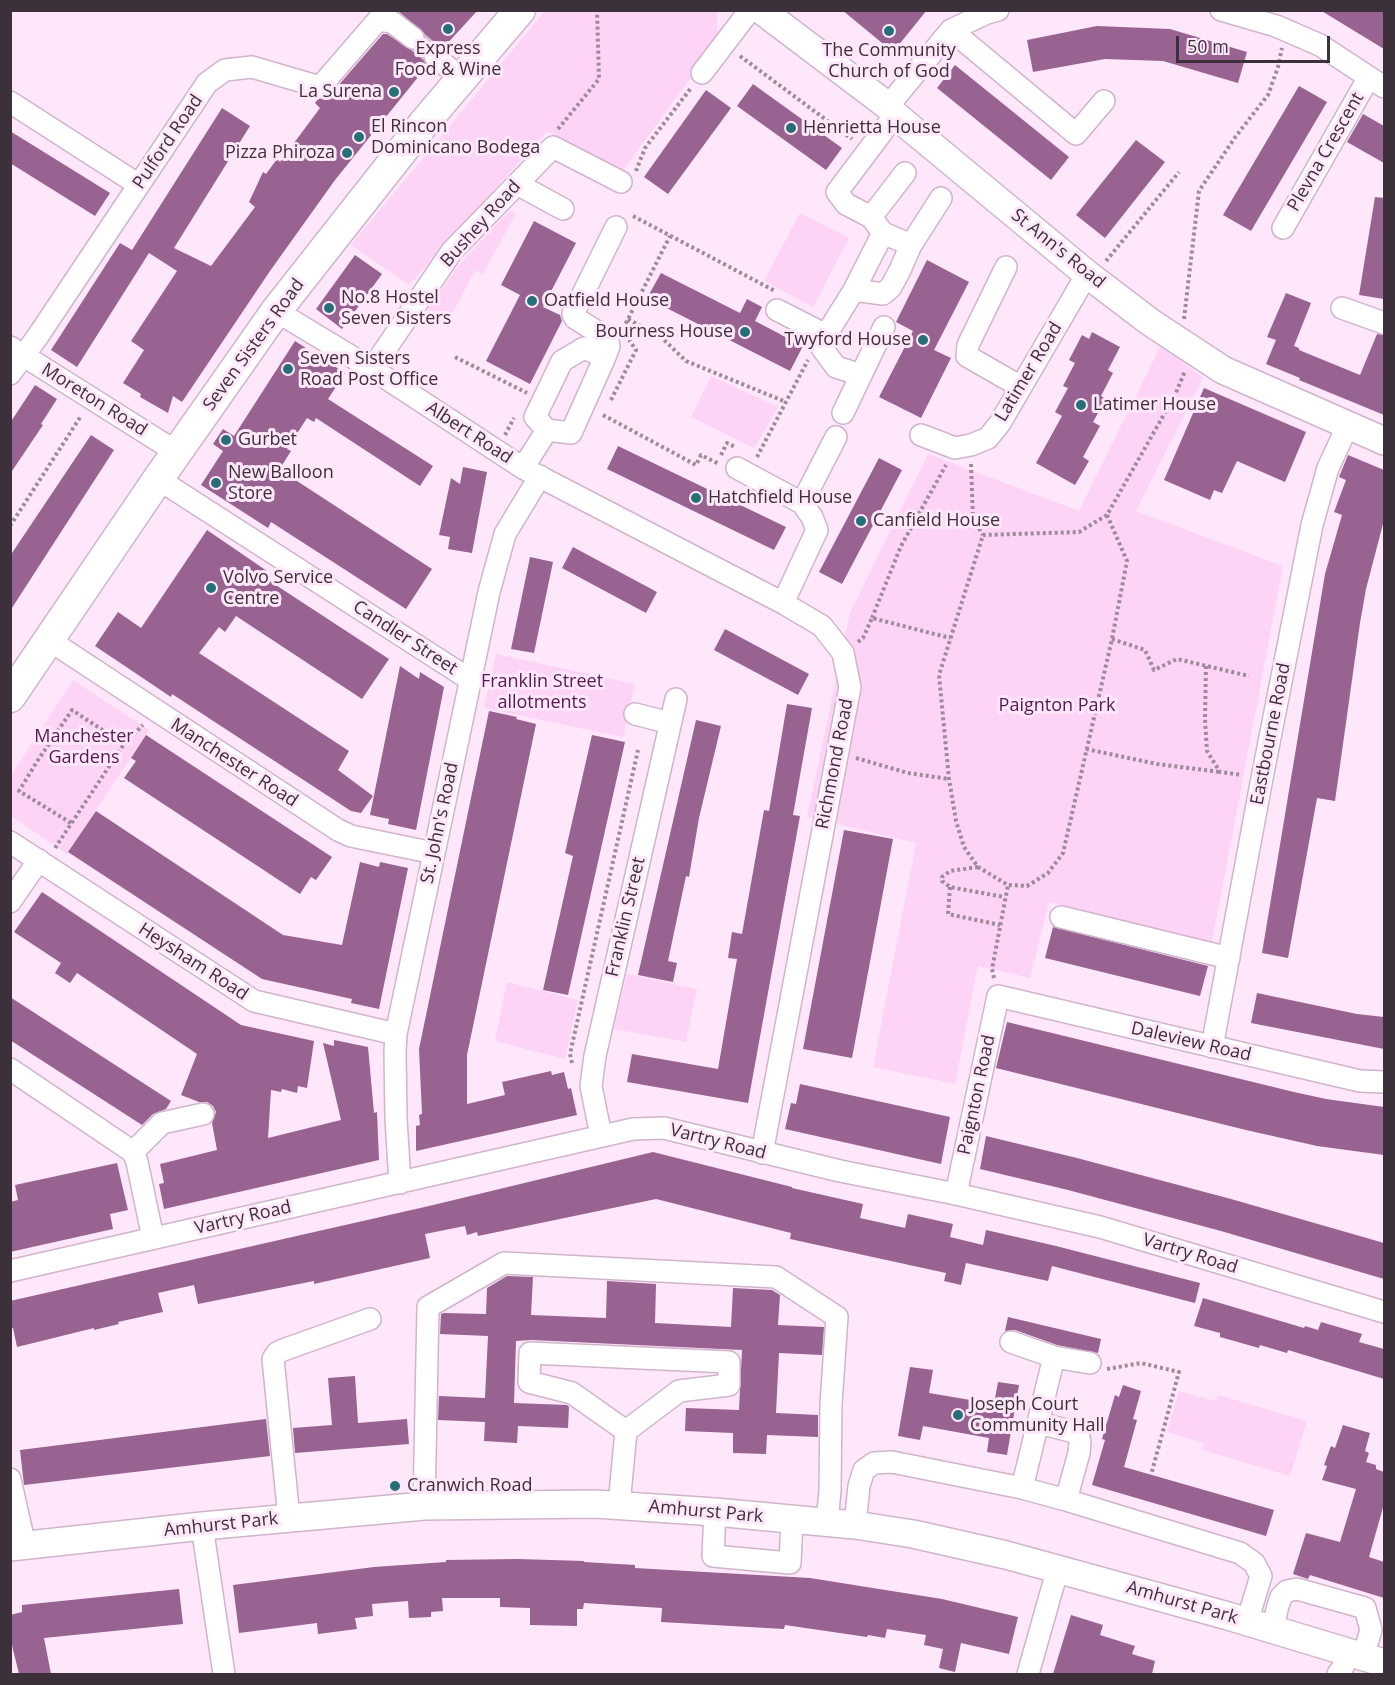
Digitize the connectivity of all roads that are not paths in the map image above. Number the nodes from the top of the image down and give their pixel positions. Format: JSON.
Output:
{"nodes":[{"id":1,"x":520,"y":10,"type":"edge"},
{"id":2,"x":750,"y":10,"type":"edge"},
{"id":3,"x":761,"y":10,"type":"edge"},
{"id":4,"x":998,"y":10,"type":"edge"},
{"id":5,"x":1221,"y":10,"type":"edge"},
{"id":6,"x":951,"y":30,"type":"junction"},
{"id":7,"x":413,"y":38,"type":"tunnel mouth"},
{"id":8,"x":435,"y":56,"type":"tunnel mouth"},
{"id":9,"x":702,"y":73,"type":"road end"},
{"id":10,"x":461,"y":78,"type":"junction"},
{"id":11,"x":1377,"y":82,"type":"edge"},
{"id":12,"x":1104,"y":101,"type":"dead end"},
{"id":13,"x":10,"y":102,"type":"edge"},
{"id":14,"x":892,"y":111,"type":"junction"},
{"id":15,"x":905,"y":173,"type":"dead end"},
{"id":16,"x":628,"y":178,"type":"road end"},
{"id":17,"x":517,"y":184,"type":"junction"},
{"id":18,"x":139,"y":185,"type":"junction"},
{"id":19,"x":941,"y":198,"type":"dead end"},
{"id":20,"x":563,"y":209,"type":"dead end"},
{"id":21,"x":622,"y":221,"type":"road end"},
{"id":22,"x":877,"y":225,"type":"junction"},
{"id":23,"x":1283,"y":228,"type":"dead end"},
{"id":24,"x":911,"y":245,"type":"junction"},
{"id":25,"x":1006,"y":267,"type":"dead end"},
{"id":26,"x":1090,"y":276,"type":"junction"},
{"id":27,"x":854,"y":290,"type":"junction"},
{"id":28,"x":775,"y":305,"type":"road end"},
{"id":29,"x":1342,"y":308,"type":"dead end"},
{"id":30,"x":276,"y":311,"type":"junction"},
{"id":31,"x":1384,"y":323,"type":"edge"},
{"id":32,"x":884,"y":327,"type":"dead end"},
{"id":33,"x":829,"y":331,"type":"junction"},
{"id":34,"x":17,"y":351,"type":"edge"},
{"id":35,"x":605,"y":357,"type":"junction"},
{"id":36,"x":372,"y":369,"type":"junction"},
{"id":37,"x":10,"y":374,"type":"edge"},
{"id":38,"x":861,"y":375,"type":"junction"},
{"id":39,"x":1021,"y":387,"type":"junction"},
{"id":40,"x":843,"y":413,"type":"dead end"},
{"id":41,"x":1348,"y":425,"type":"junction"},
{"id":42,"x":547,"y":430,"type":"junction"},
{"id":43,"x":921,"y":435,"type":"dead end"},
{"id":44,"x":836,"y":437,"type":"dead end"},
{"id":45,"x":1384,"y":441,"type":"edge"},
{"id":46,"x":178,"y":453,"type":"junction"},
{"id":47,"x":734,"y":458,"type":"road end"},
{"id":48,"x":531,"y":472,"type":"junction"},
{"id":49,"x":158,"y":479,"type":"junction"},
{"id":50,"x":802,"y":503,"type":"junction"},
{"id":51,"x":783,"y":603,"type":"junction"},
{"id":52,"x":49,"y":640,"type":"junction"},
{"id":53,"x":469,"y":679,"type":"junction"},
{"id":54,"x":10,"y":697,"type":"edge"},
{"id":55,"x":675,"y":699,"type":"dead end"},
{"id":56,"x":635,"y":714,"type":"dead end"},
{"id":57,"x":670,"y":723,"type":"junction"},
{"id":58,"x":10,"y":842,"type":"edge"},
{"id":59,"x":434,"y":853,"type":"junction"},
{"id":60,"x":42,"y":862,"type":"junction"},
{"id":61,"x":10,"y":902,"type":"edge"},
{"id":62,"x":1061,"y":917,"type":"dead end"},
{"id":63,"x":1229,"y":958,"type":"junction"},
{"id":64,"x":998,"y":996,"type":"joint"},
{"id":65,"x":396,"y":1034,"type":"junction"},
{"id":66,"x":1212,"y":1047,"type":"junction"},
{"id":67,"x":10,"y":1069,"type":"edge"},
{"id":68,"x":1384,"y":1082,"type":"edge"},
{"id":69,"x":203,"y":1114,"type":"dead end"},
{"id":70,"x":601,"y":1136,"type":"junction"},
{"id":71,"x":133,"y":1152,"type":"junction"},
{"id":72,"x":762,"y":1153,"type":"junction"},
{"id":73,"x":400,"y":1183,"type":"junction"},
{"id":74,"x":956,"y":1194,"type":"junction"},
{"id":75,"x":153,"y":1238,"type":"junction"},
{"id":76,"x":10,"y":1271,"type":"edge"},
{"id":77,"x":1384,"y":1312,"type":"edge"},
{"id":78,"x":370,"y":1319,"type":"dead end"},
{"id":79,"x":1011,"y":1342,"type":"dead end"},
{"id":80,"x":1054,"y":1357,"type":"junction"},
{"id":81,"x":1090,"y":1363,"type":"road end"},
{"id":82,"x":1039,"y":1423,"type":"junction"},
{"id":83,"x":626,"y":1431,"type":"junction"},
{"id":84,"x":10,"y":1479,"type":"edge"},
{"id":85,"x":1022,"y":1488,"type":"junction"},
{"id":86,"x":1066,"y":1500,"type":"junction"},
{"id":87,"x":619,"y":1505,"type":"junction"},
{"id":88,"x":424,"y":1506,"type":"junction"},
{"id":89,"x":715,"y":1512,"type":"junction"},
{"id":90,"x":289,"y":1518,"type":"junction"},
{"id":91,"x":792,"y":1519,"type":"junction"},
{"id":92,"x":827,"y":1522,"type":"junction"},
{"id":93,"x":855,"y":1525,"type":"junction"},
{"id":94,"x":202,"y":1526,"type":"junction"},
{"id":95,"x":18,"y":1547,"type":"edge"},
{"id":96,"x":1058,"y":1568,"type":"junction"},
{"id":97,"x":1259,"y":1625,"type":"junction"},
{"id":98,"x":1367,"y":1662,"type":"edge"},
{"id":99,"x":225,"y":1674,"type":"edge"},
{"id":100,"x":1028,"y":1674,"type":"edge"}],
"edges":[{"from":1,"to":10,"type":"highway","name":"Seven Sisters Road"},
{"from":2,"to":9,"type":"street"},
{"from":3,"to":14,"type":"main road","name":"St Ann's Road"},
{"from":4,"to":6,"type":"street"},
{"from":5,"to":11,"type":"street","name":"Plevna Crescent"},
{"from":6,"to":12,"type":"street"},
{"from":6,"to":14,"type":"street"},
{"from":7,"to":18,"type":"street","name":"Pulford Road"},
{"from":8,"to":10,"type":"street"},
{"from":10,"to":30,"type":"highway","name":"Seven Sisters Road"},
{"from":11,"to":23,"type":"street","name":"Plevna Crescent"},
{"from":13,"to":18,"type":"street"},
{"from":14,"to":22,"type":"street"},
{"from":14,"to":26,"type":"main road","name":"St Ann's Road"},
{"from":15,"to":22,"type":"street"},
{"from":16,"to":17,"type":"street","name":"Bushey Road"},
{"from":17,"to":20,"type":"street"},
{"from":17,"to":36,"type":"street","name":"Bushey Road"},
{"from":18,"to":34,"type":"street","name":"Pulford Road"},
{"from":19,"to":24,"type":"street"},
{"from":21,"to":35,"type":"street"},
{"from":22,"to":24,"type":"street"},
{"from":22,"to":27,"type":"street"},
{"from":24,"to":27,"type":"street"},
{"from":25,"to":39,"type":"street"},
{"from":26,"to":39,"type":"street","name":"Latimer Road"},
{"from":26,"to":41,"type":"main road","name":"St Ann's Road"},
{"from":27,"to":33,"type":"street"},
{"from":28,"to":33,"type":"street"},
{"from":29,"to":31,"type":"street"},
{"from":30,"to":36,"type":"street","name":"Albert Road"},
{"from":30,"to":46,"type":"highway","name":"Seven Sisters Road"},
{"from":32,"to":38,"type":"street"},
{"from":33,"to":38,"type":"street"},
{"from":34,"to":37,"type":"street","name":"Pulford Road"},
{"from":34,"to":46,"type":"street","name":"Moreton Road"},
{"from":35,"to":42,"type":"street"},
{"from":35,"to":42,"type":"street"},
{"from":36,"to":48,"type":"street","name":"Albert Road"},
{"from":38,"to":40,"type":"street"},
{"from":39,"to":43,"type":"street","name":"Latimer Road"},
{"from":41,"to":45,"type":"main road","name":"St Ann's Road"},
{"from":41,"to":63,"type":"street","name":"Eastbourne Road"},
{"from":42,"to":48,"type":"street","name":"St. John's Road"},
{"from":44,"to":50,"type":"street"},
{"from":46,"to":49,"type":"highway","name":"Seven Sisters Road"},
{"from":47,"to":50,"type":"street"},
{"from":48,"to":51,"type":"street","name":"Richmond Road"},
{"from":48,"to":53,"type":"street","name":"St. John's Road"},
{"from":49,"to":52,"type":"highway","name":"Seven Sisters Road"},
{"from":49,"to":53,"type":"street","name":"Candler Street"},
{"from":50,"to":51,"type":"street"},
{"from":51,"to":72,"type":"street","name":"Richmond Road"},
{"from":52,"to":54,"type":"highway","name":"Seven Sisters Road"},
{"from":52,"to":59,"type":"street","name":"Manchester Road"},
{"from":53,"to":59,"type":"street","name":"St. John's Road"},
{"from":55,"to":57,"type":"street","name":"Franklin Street"},
{"from":56,"to":57,"type":"street"},
{"from":57,"to":70,"type":"street","name":"Franklin Street"},
{"from":58,"to":60,"type":"street","name":"Heysham Road"},
{"from":59,"to":65,"type":"street","name":"St. John's Road"},
{"from":60,"to":61,"type":"street"},
{"from":60,"to":65,"type":"street","name":"Heysham Road"},
{"from":62,"to":63,"type":"street"},
{"from":63,"to":66,"type":"street","name":"Eastbourne Road"},
{"from":64,"to":66,"type":"street","name":"Daleview Road"},
{"from":64,"to":74,"type":"street","name":"Paignton Road"},
{"from":65,"to":73,"type":"street","name":"St. John's Road"},
{"from":66,"to":68,"type":"street","name":"Daleview Road"},
{"from":67,"to":71,"type":"street"},
{"from":69,"to":71,"type":"street"},
{"from":70,"to":72,"type":"street","name":"Vartry Road"},
{"from":70,"to":73,"type":"street","name":"Vartry Road"},
{"from":71,"to":75,"type":"street"},
{"from":72,"to":74,"type":"street","name":"Vartry Road"},
{"from":73,"to":75,"type":"street","name":"Vartry Road"},
{"from":74,"to":77,"type":"street","name":"Vartry Road"},
{"from":75,"to":76,"type":"street","name":"Vartry Road"},
{"from":78,"to":90,"type":"street"},
{"from":79,"to":80,"type":"street"},
{"from":80,"to":81,"type":"street"},
{"from":80,"to":82,"type":"street"},
{"from":82,"to":85,"type":"street"},
{"from":82,"to":86,"type":"street"},
{"from":83,"to":83,"type":"street"},
{"from":83,"to":87,"type":"street"},
{"from":84,"to":95,"type":"street"},
{"from":85,"to":86,"type":"street"},
{"from":85,"to":93,"type":"street"},
{"from":86,"to":97,"type":"street"},
{"from":87,"to":88,"type":"main road","name":"Amhurst Park"},
{"from":87,"to":89,"type":"main road","name":"Amhurst Park"},
{"from":88,"to":90,"type":"main road","name":"Amhurst Park"},
{"from":88,"to":92,"type":"street"},
{"from":89,"to":91,"type":"main road","name":"Amhurst Park"},
{"from":89,"to":91,"type":"street"},
{"from":90,"to":94,"type":"main road","name":"Amhurst Park"},
{"from":91,"to":92,"type":"main road","name":"Amhurst Park"},
{"from":92,"to":93,"type":"main road","name":"Amhurst Park"},
{"from":93,"to":96,"type":"main road","name":"Amhurst Park"},
{"from":94,"to":95,"type":"main road","name":"Amhurst Park"},
{"from":94,"to":99,"type":"street"},
{"from":96,"to":97,"type":"main road","name":"Amhurst Park"},
{"from":96,"to":100,"type":"street"},
{"from":97,"to":98,"type":"main road","name":"Amhurst Park"},
{"from":97,"to":98,"type":"street"}]}
